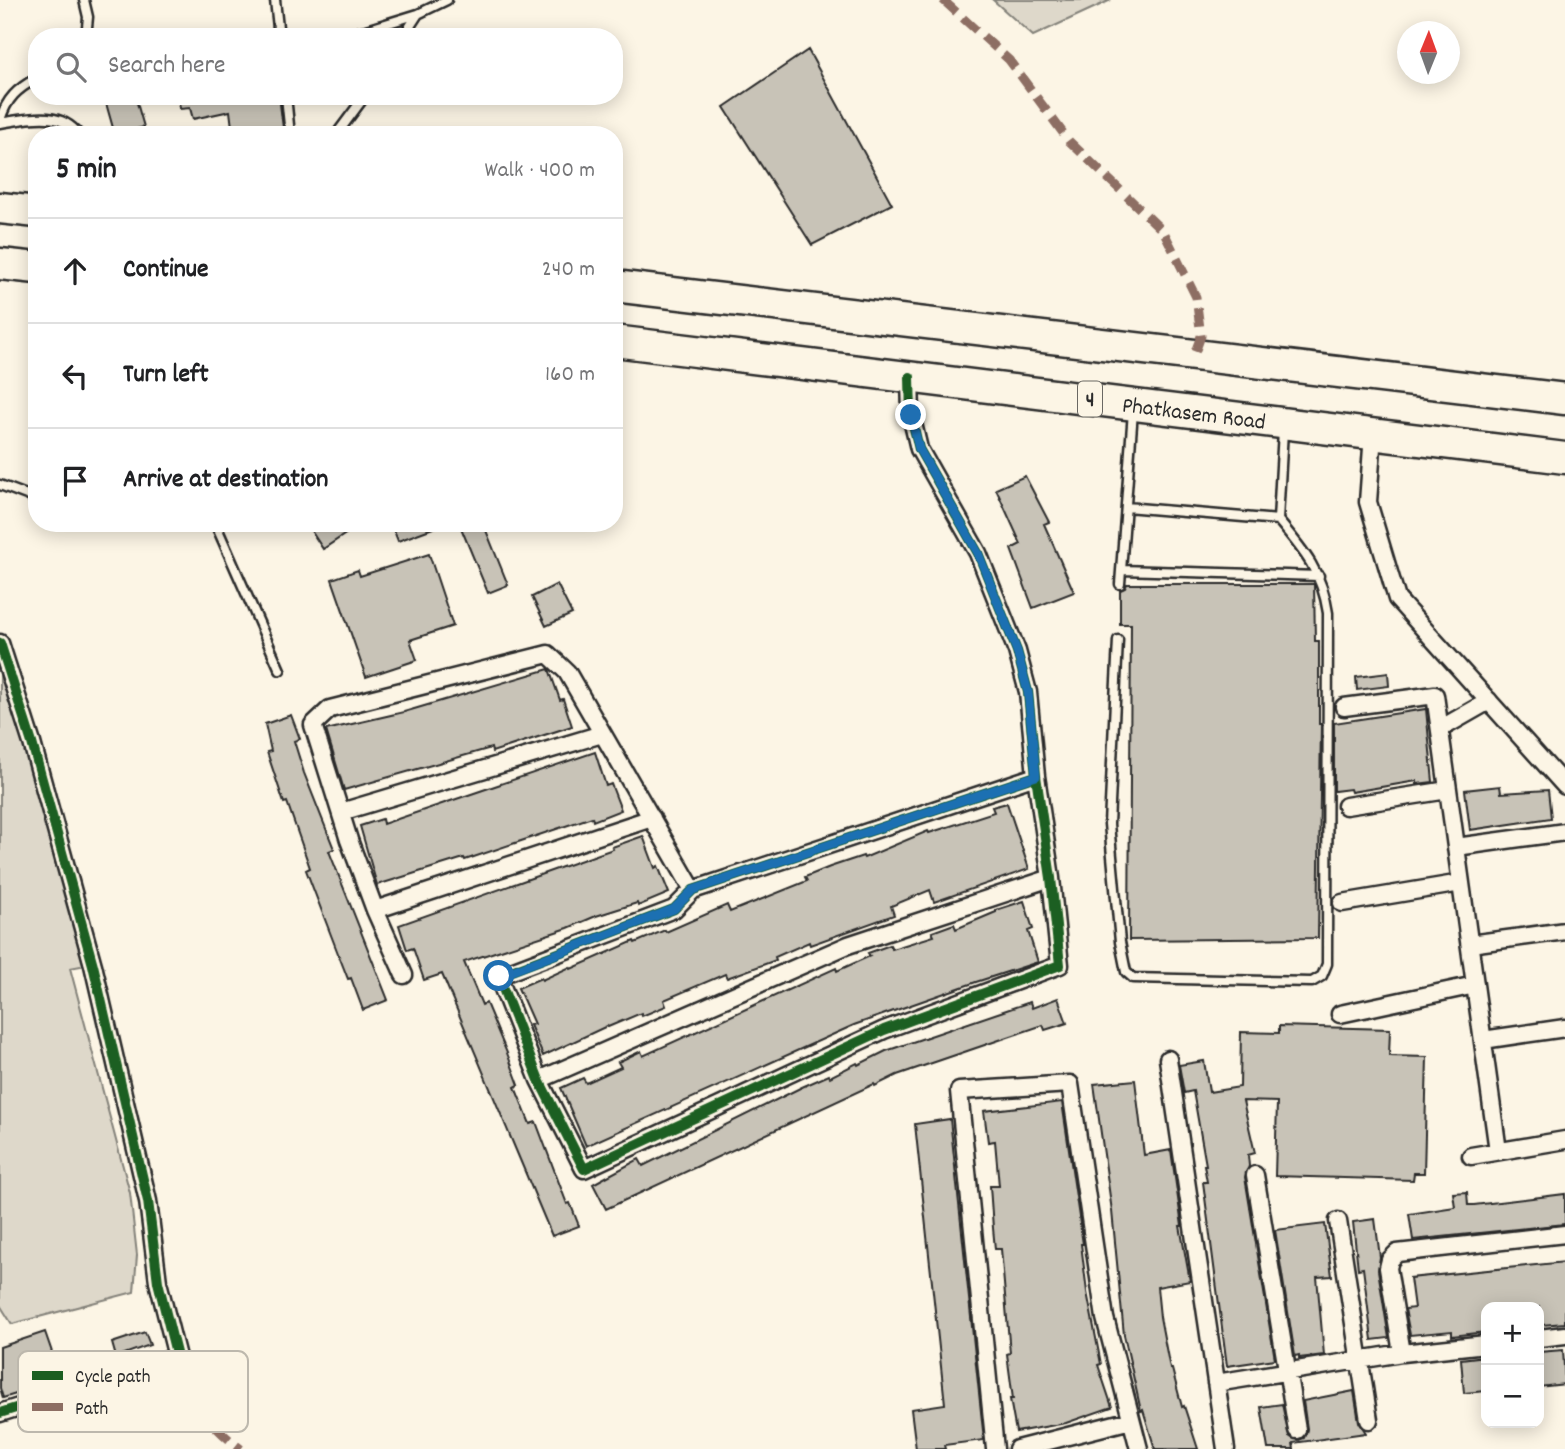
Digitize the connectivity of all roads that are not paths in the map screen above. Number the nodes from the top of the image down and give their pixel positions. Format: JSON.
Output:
{"nodes":[{"id":1,"x":85,"y":0,"type":"edge"},
{"id":2,"x":275,"y":0,"type":"edge"},
{"id":3,"x":447,"y":0,"type":"edge"},
{"id":4,"x":418,"y":14,"type":"junction"},
{"id":5,"x":87,"y":28,"type":"edge"},
{"id":6,"x":278,"y":28,"type":"edge"},
{"id":7,"x":372,"y":28,"type":"edge"},
{"id":8,"x":409,"y":28,"type":"edge"},
{"id":9,"x":28,"y":84,"type":"edge"},
{"id":10,"x":287,"y":105,"type":"edge"},
{"id":11,"x":358,"y":105,"type":"edge"},
{"id":12,"x":0,"y":122,"type":"edge"},
{"id":13,"x":69,"y":126,"type":"edge"},
{"id":14,"x":289,"y":126,"type":"edge"},
{"id":15,"x":343,"y":126,"type":"edge"},
{"id":16,"x":0,"y":208,"type":"edge"},
{"id":17,"x":28,"y":211,"type":"edge"},
{"id":18,"x":0,"y":264,"type":"edge"},
{"id":19,"x":28,"y":267,"type":"edge"},
{"id":20,"x":623,"y":287,"type":"edge"},
{"id":21,"x":623,"y":342,"type":"edge"},
{"id":22,"x":910,"y":377,"type":"junction"},
{"id":23,"x":1565,"y":399,"type":"edge"},
{"id":24,"x":1134,"y":405,"type":"junction"},
{"id":25,"x":1284,"y":423,"type":"junction"},
{"id":26,"x":1373,"y":434,"type":"junction"},
{"id":27,"x":1565,"y":458,"type":"edge"},
{"id":28,"x":0,"y":485,"type":"edge"},
{"id":29,"x":28,"y":496,"type":"edge"},
{"id":30,"x":1126,"y":507,"type":"junction"},
{"id":31,"x":1278,"y":520,"type":"junction"},
{"id":32,"x":219,"y":532,"type":"edge"},
{"id":33,"x":1121,"y":570,"type":"junction"},
{"id":34,"x":1319,"y":576,"type":"junction"},
{"id":35,"x":1120,"y":584,"type":"dead end"},
{"id":36,"x":1118,"y":640,"type":"dead end"},
{"id":37,"x":0,"y":643,"type":"edge"},
{"id":38,"x":280,"y":670,"type":"dead end"},
{"id":39,"x":1489,"y":701,"type":"junction"},
{"id":40,"x":1344,"y":707,"type":"dead end"},
{"id":41,"x":1440,"y":729,"type":"junction"},
{"id":42,"x":602,"y":734,"type":"junction"},
{"id":43,"x":1036,"y":776,"type":"junction"},
{"id":44,"x":1565,"y":786,"type":"edge"},
{"id":45,"x":1448,"y":790,"type":"junction"},
{"id":46,"x":1346,"y":806,"type":"dead end"},
{"id":47,"x":341,"y":812,"type":"junction"},
{"id":48,"x":652,"y":818,"type":"junction"},
{"id":49,"x":1565,"y":832,"type":"edge"},
{"id":50,"x":1456,"y":847,"type":"junction"},
{"id":51,"x":1051,"y":878,"type":"junction"},
{"id":52,"x":1461,"y":883,"type":"junction"},
{"id":53,"x":693,"y":890,"type":"junction"},
{"id":54,"x":1342,"y":903,"type":"dead end"},
{"id":55,"x":375,"y":909,"type":"junction"},
{"id":56,"x":1565,"y":930,"type":"edge"},
{"id":57,"x":1470,"y":944,"type":"junction"},
{"id":58,"x":404,"y":975,"type":"dead end"},
{"id":59,"x":1475,"y":985,"type":"junction"},
{"id":60,"x":1340,"y":1014,"type":"dead end"},
{"id":61,"x":1565,"y":1028,"type":"edge"},
{"id":62,"x":1483,"y":1040,"type":"junction"},
{"id":63,"x":1168,"y":1059,"type":"dead end"},
{"id":64,"x":539,"y":1080,"type":"junction"},
{"id":65,"x":1565,"y":1140,"type":"edge"},
{"id":66,"x":1498,"y":1151,"type":"junction"},
{"id":67,"x":1471,"y":1156,"type":"dead end"},
{"id":68,"x":1255,"y":1175,"type":"dead end"},
{"id":69,"x":1338,"y":1222,"type":"dead end"},
{"id":70,"x":1565,"y":1234,"type":"edge"},
{"id":71,"x":1565,"y":1335,"type":"edge"},
{"id":72,"x":1544,"y":1337,"type":"edge"},
{"id":73,"x":1481,"y":1345,"type":"edge"},
{"id":74,"x":175,"y":1351,"type":"edge"},
{"id":75,"x":1402,"y":1353,"type":"junction"},
{"id":76,"x":1360,"y":1360,"type":"junction"},
{"id":77,"x":1288,"y":1371,"type":"junction"},
{"id":78,"x":1216,"y":1383,"type":"junction"},
{"id":79,"x":18,"y":1407,"type":"edge"},
{"id":80,"x":0,"y":1413,"type":"edge"},
{"id":81,"x":1131,"y":1420,"type":"junction"},
{"id":82,"x":1369,"y":1420,"type":"dead end"},
{"id":83,"x":1297,"y":1430,"type":"dead end"},
{"id":84,"x":995,"y":1449,"type":"edge"},
{"id":85,"x":1017,"y":1449,"type":"edge"},
{"id":86,"x":1139,"y":1449,"type":"edge"},
{"id":87,"x":1226,"y":1449,"type":"edge"}],
"edges":[{"from":1,"to":5,"type":"lane"},
{"from":2,"to":6,"type":"lane"},
{"from":3,"to":4,"type":"lane"},
{"from":4,"to":7,"type":"lane"},
{"from":4,"to":8,"type":"lane"},
{"from":9,"to":12,"type":"lane"},
{"from":10,"to":14,"type":"lane"},
{"from":11,"to":15,"type":"lane"},
{"from":12,"to":13,"type":"lane"},
{"from":16,"to":17,"type":"highway"},
{"from":18,"to":19,"type":"highway"},
{"from":20,"to":23,"type":"highway"},
{"from":21,"to":22,"type":"highway","name":"Phatkasem Road","number":"4"},
{"from":22,"to":24,"type":"highway","name":"Phatkasem Road","number":"4"},
{"from":22,"to":43,"type":"street"},
{"from":24,"to":25,"type":"highway","name":"Phatkasem Road","number":"4"},
{"from":24,"to":30,"type":"lane"},
{"from":25,"to":26,"type":"highway","name":"Phatkasem Road","number":"4"},
{"from":25,"to":31,"type":"lane"},
{"from":26,"to":27,"type":"highway","name":"Phatkasem Road","number":"4"},
{"from":26,"to":39,"type":"street"},
{"from":28,"to":29,"type":"lane"},
{"from":30,"to":31,"type":"lane"},
{"from":30,"to":33,"type":"lane"},
{"from":31,"to":34,"type":"lane"},
{"from":32,"to":38,"type":"lane"},
{"from":33,"to":34,"type":"lane"},
{"from":33,"to":35,"type":"lane"},
{"from":34,"to":36,"type":"lane"},
{"from":37,"to":74,"type":"street"},
{"from":39,"to":41,"type":"street"},
{"from":39,"to":44,"type":"street"},
{"from":40,"to":41,"type":"street"},
{"from":41,"to":45,"type":"street"},
{"from":42,"to":47,"type":"street"},
{"from":42,"to":47,"type":"street"},
{"from":42,"to":48,"type":"street"},
{"from":43,"to":51,"type":"street"},
{"from":43,"to":53,"type":"street"},
{"from":45,"to":46,"type":"street"},
{"from":45,"to":50,"type":"street"},
{"from":47,"to":55,"type":"street"},
{"from":48,"to":53,"type":"street"},
{"from":48,"to":55,"type":"street"},
{"from":49,"to":50,"type":"street"},
{"from":50,"to":52,"type":"street"},
{"from":51,"to":64,"type":"street"},
{"from":51,"to":64,"type":"street"},
{"from":52,"to":54,"type":"street"},
{"from":52,"to":57,"type":"street"},
{"from":53,"to":64,"type":"street"},
{"from":55,"to":58,"type":"street"},
{"from":56,"to":57,"type":"street"},
{"from":57,"to":59,"type":"street"},
{"from":59,"to":60,"type":"street"},
{"from":59,"to":62,"type":"street"},
{"from":61,"to":62,"type":"street"},
{"from":62,"to":66,"type":"street"},
{"from":63,"to":78,"type":"street"},
{"from":65,"to":66,"type":"street"},
{"from":66,"to":67,"type":"street"},
{"from":68,"to":77,"type":"street"},
{"from":69,"to":76,"type":"street"},
{"from":70,"to":75,"type":"street"},
{"from":71,"to":72,"type":"street"},
{"from":73,"to":75,"type":"street"},
{"from":75,"to":76,"type":"street"},
{"from":76,"to":77,"type":"street"},
{"from":76,"to":82,"type":"street"},
{"from":77,"to":78,"type":"street"},
{"from":77,"to":83,"type":"street"},
{"from":78,"to":87,"type":"street"},
{"from":79,"to":80,"type":"street"},
{"from":81,"to":84,"type":"street"},
{"from":81,"to":85,"type":"street"},
{"from":81,"to":86,"type":"street"}]}
